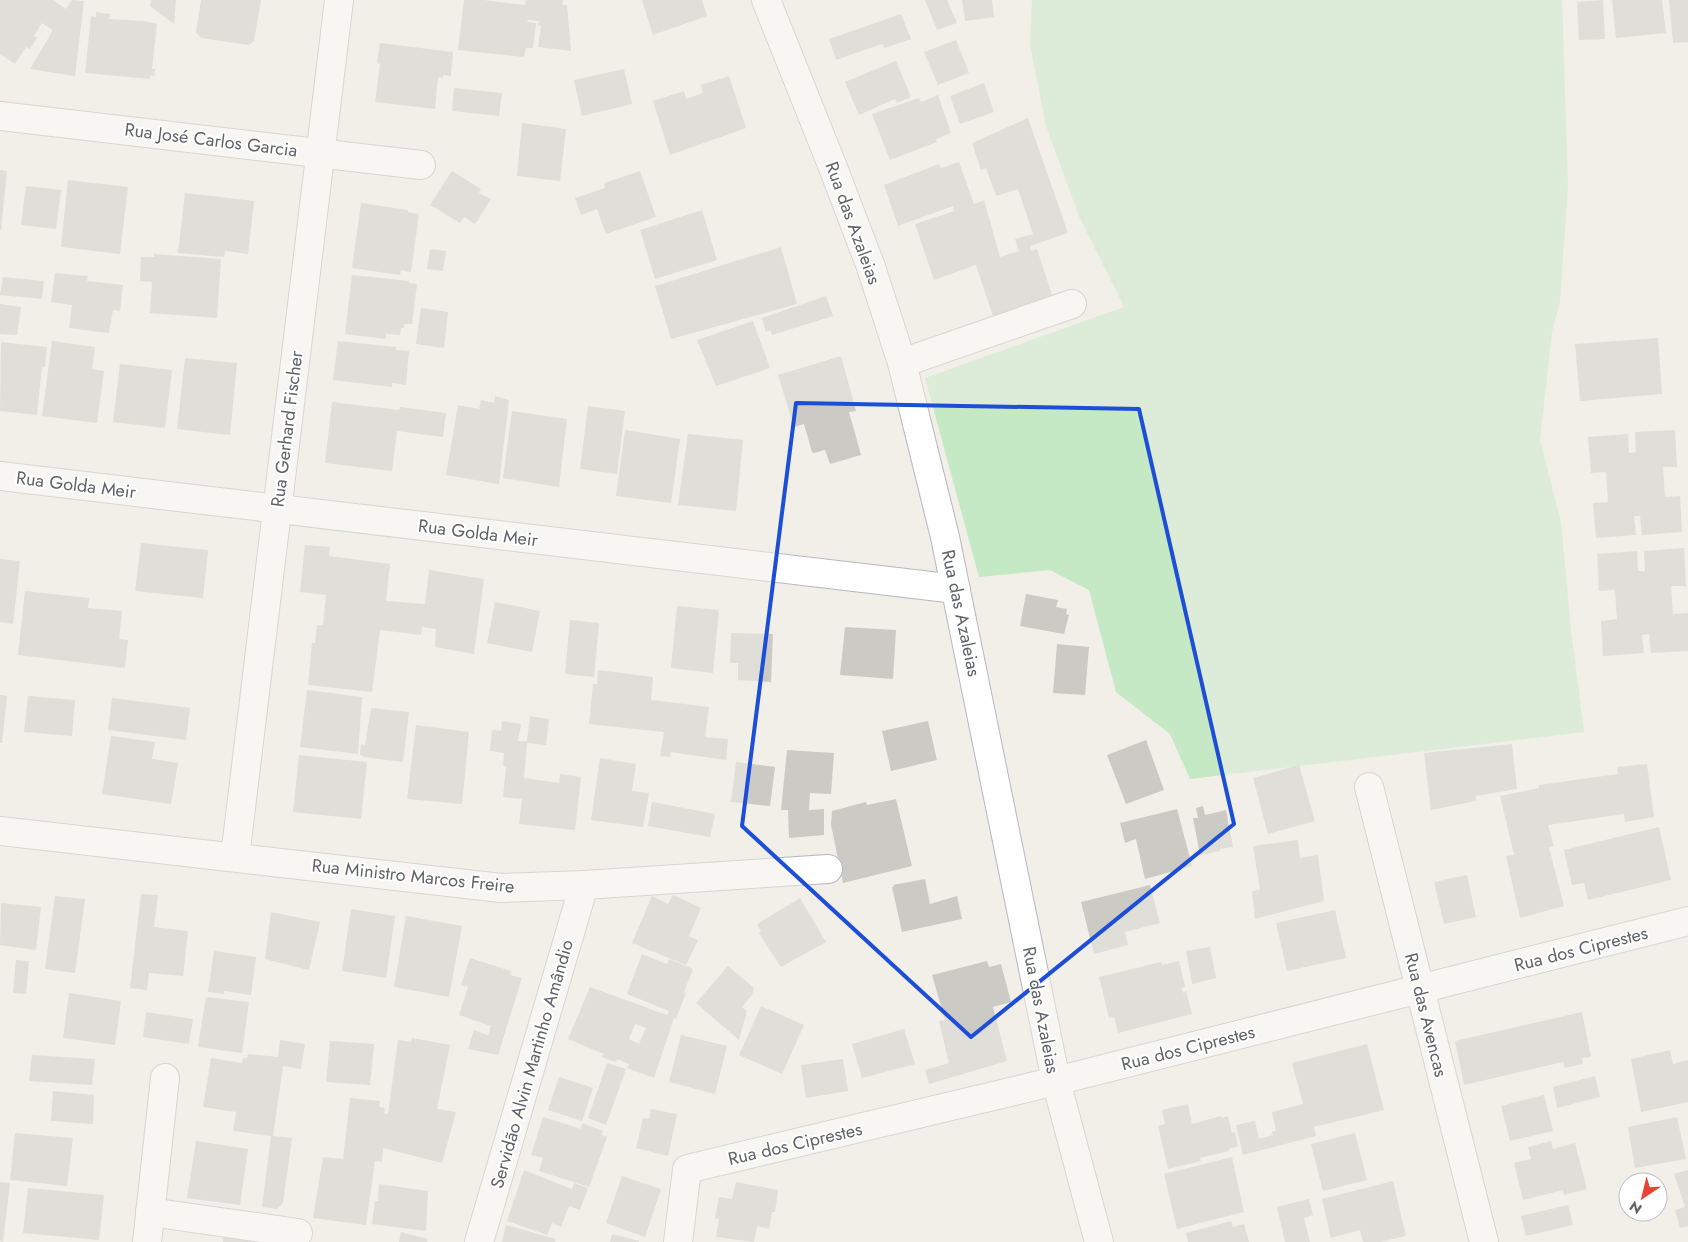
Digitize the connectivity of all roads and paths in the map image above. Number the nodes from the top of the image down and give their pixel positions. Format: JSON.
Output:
{"nodes":[{"id":1,"x":339,"y":0,"type":"edge"},
{"id":2,"x":766,"y":0,"type":"edge"},
{"id":3,"x":0,"y":116,"type":"edge"},
{"id":4,"x":320,"y":153,"type":"junction"},
{"id":5,"x":421,"y":165,"type":"dead end"},
{"id":6,"x":1072,"y":304,"type":"dead end"},
{"id":7,"x":902,"y":363,"type":"junction"},
{"id":8,"x":0,"y":476,"type":"edge"},
{"id":9,"x":277,"y":509,"type":"junction"},
{"id":10,"x":956,"y":589,"type":"junction"},
{"id":11,"x":1369,"y":787,"type":"dead end"},
{"id":12,"x":0,"y":831,"type":"edge"},
{"id":13,"x":235,"y":857,"type":"junction"},
{"id":14,"x":828,"y":869,"type":"dead end"},
{"id":15,"x":584,"y":885,"type":"junction"},
{"id":16,"x":1688,"y":921,"type":"edge"},
{"id":17,"x":1420,"y":989,"type":"junction"},
{"id":18,"x":165,"y":1078,"type":"dead end"},
{"id":19,"x":1056,"y":1082,"type":"junction"},
{"id":20,"x":150,"y":1212,"type":"junction"},
{"id":21,"x":298,"y":1232,"type":"dead end"},
{"id":22,"x":147,"y":1242,"type":"edge"},
{"id":23,"x":479,"y":1242,"type":"edge"},
{"id":24,"x":678,"y":1242,"type":"edge"},
{"id":25,"x":1099,"y":1242,"type":"edge"},
{"id":26,"x":1484,"y":1242,"type":"edge"}],
"edges":[{"from":1,"to":4,"type":"street","name":"Rua Gerhard Fischer"},
{"from":2,"to":7,"type":"street","name":"Rua das Azaleias"},
{"from":3,"to":4,"type":"street","name":"Rua José Carlos Garcia"},
{"from":4,"to":5,"type":"street","name":"Rua José Carlos Garcia"},
{"from":4,"to":9,"type":"street","name":"Rua Gerhard Fischer"},
{"from":6,"to":7,"type":"street"},
{"from":7,"to":10,"type":"street","name":"Rua das Azaleias"},
{"from":8,"to":9,"type":"street","name":"Rua Golda Meir"},
{"from":9,"to":10,"type":"street","name":"Rua Golda Meir"},
{"from":9,"to":13,"type":"street","name":"Rua Gerhard Fischer"},
{"from":10,"to":19,"type":"street","name":"Rua das Azaleias"},
{"from":11,"to":17,"type":"street","name":"Rua das Avencas"},
{"from":12,"to":13,"type":"street","name":"Rua Ministro Marcos Freire"},
{"from":13,"to":15,"type":"street","name":"Rua Ministro Marcos Freire"},
{"from":14,"to":15,"type":"street","name":"Rua Ministro Marcos Freire"},
{"from":15,"to":23,"type":"street","name":"Servidão Alvin Martinho Amândio"},
{"from":16,"to":17,"type":"street","name":"Rua dos Ciprestes"},
{"from":17,"to":19,"type":"street","name":"Rua dos Ciprestes"},
{"from":17,"to":26,"type":"street","name":"Rua das Avencas"},
{"from":18,"to":20,"type":"street"},
{"from":19,"to":24,"type":"street","name":"Rua dos Ciprestes"},
{"from":19,"to":25,"type":"street","name":"Rua das Azaleias"},
{"from":20,"to":21,"type":"street"},
{"from":20,"to":22,"type":"street"}]}
